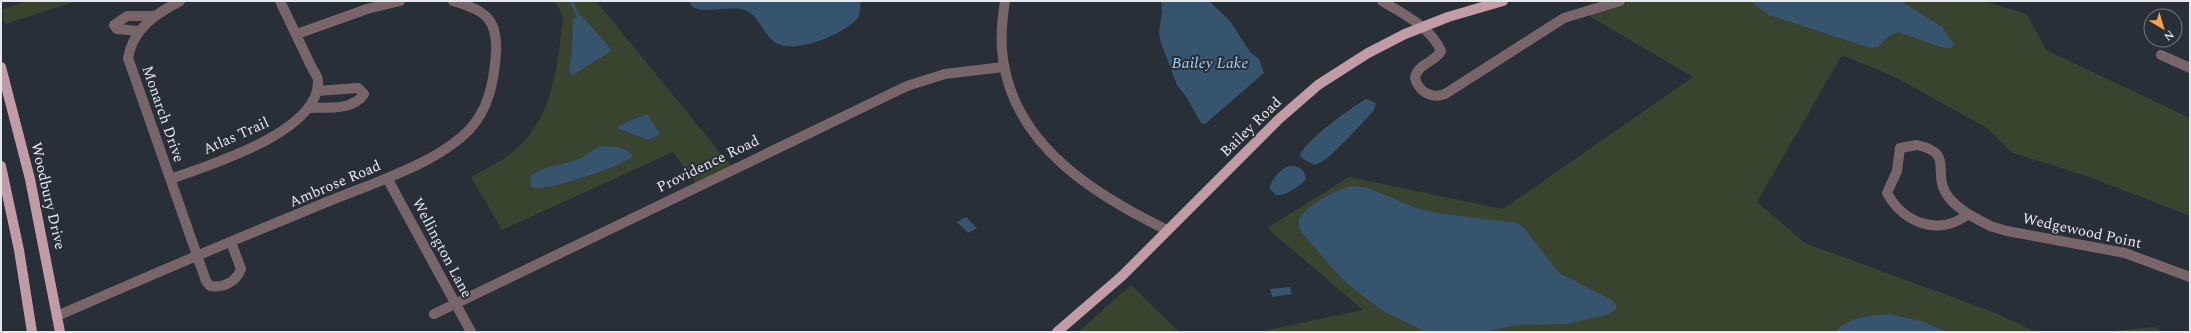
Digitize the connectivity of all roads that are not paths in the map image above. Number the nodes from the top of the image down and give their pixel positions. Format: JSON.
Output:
{"nodes":[{"id":1,"x":180,"y":1,"type":"edge"},
{"id":2,"x":280,"y":1,"type":"edge"},
{"id":3,"x":400,"y":1,"type":"edge"},
{"id":4,"x":453,"y":1,"type":"edge"},
{"id":5,"x":1005,"y":1,"type":"edge"},
{"id":6,"x":1382,"y":1,"type":"edge"},
{"id":7,"x":1503,"y":1,"type":"edge"},
{"id":8,"x":1620,"y":1,"type":"edge"},
{"id":9,"x":155,"y":16,"type":"junction"},
{"id":10,"x":1421,"y":27,"type":"junction"},
{"id":11,"x":138,"y":32,"type":"junction"},
{"id":12,"x":297,"y":34,"type":"junction"},
{"id":13,"x":2161,"y":55,"type":"dead end"},
{"id":14,"x":1003,"y":67,"type":"junction"},
{"id":15,"x":1,"y":68,"type":"edge"},
{"id":16,"x":2190,"y":68,"type":"edge"},
{"id":17,"x":317,"y":91,"type":"junction"},
{"id":18,"x":308,"y":108,"type":"junction"},
{"id":19,"x":1,"y":166,"type":"edge"},
{"id":20,"x":387,"y":178,"type":"junction"},
{"id":21,"x":171,"y":179,"type":"junction"},
{"id":22,"x":1968,"y":214,"type":"junction"},
{"id":23,"x":1167,"y":230,"type":"junction"},
{"id":24,"x":231,"y":242,"type":"junction"},
{"id":25,"x":197,"y":255,"type":"junction"},
{"id":26,"x":2190,"y":277,"type":"edge"},
{"id":27,"x":456,"y":303,"type":"junction"},
{"id":28,"x":434,"y":314,"type":"dead end"},
{"id":29,"x":57,"y":316,"type":"junction"},
{"id":30,"x":32,"y":332,"type":"edge"},
{"id":31,"x":60,"y":332,"type":"edge"},
{"id":32,"x":471,"y":332,"type":"edge"},
{"id":33,"x":1057,"y":332,"type":"edge"}],
"edges":[{"from":1,"to":9,"type":"street","name":"Monarch Drive"},
{"from":2,"to":12,"type":"street"},
{"from":3,"to":12,"type":"street"},
{"from":4,"to":20,"type":"street","name":"Ambrose Road"},
{"from":5,"to":14,"type":"street"},
{"from":6,"to":10,"type":"street"},
{"from":7,"to":10,"type":"main road","name":"Bailey Road"},
{"from":8,"to":10,"type":"street"},
{"from":9,"to":11,"type":"street","name":"Monarch Drive"},
{"from":9,"to":11,"type":"street"},
{"from":10,"to":23,"type":"main road","name":"Bailey Road"},
{"from":11,"to":21,"type":"street","name":"Monarch Drive"},
{"from":12,"to":17,"type":"street"},
{"from":13,"to":16,"type":"street"},
{"from":14,"to":23,"type":"street"},
{"from":14,"to":27,"type":"street","name":"Providence Road"},
{"from":15,"to":29,"type":"main road","name":"Woodbury Drive"},
{"from":17,"to":18,"type":"street","name":"Atlas Trail"},
{"from":17,"to":18,"type":"street"},
{"from":18,"to":21,"type":"street","name":"Atlas Trail"},
{"from":19,"to":30,"type":"main road"},
{"from":20,"to":24,"type":"street","name":"Ambrose Road"},
{"from":20,"to":27,"type":"street","name":"Wellington Lane"},
{"from":21,"to":25,"type":"street","name":"Monarch Drive"},
{"from":22,"to":22,"type":"street","name":"Wedgewood Point"},
{"from":22,"to":26,"type":"street","name":"Wedgewood Point"},
{"from":23,"to":33,"type":"main road","name":"Bailey Road"},
{"from":24,"to":25,"type":"street","name":"Ambrose Road"},
{"from":24,"to":25,"type":"street","name":"Monarch Drive"},
{"from":25,"to":29,"type":"street","name":"Ambrose Road"},
{"from":27,"to":28,"type":"street","name":"Providence Road"},
{"from":27,"to":32,"type":"street","name":"Wellington Lane"},
{"from":29,"to":31,"type":"main road","name":"Woodbury Drive"}]}
